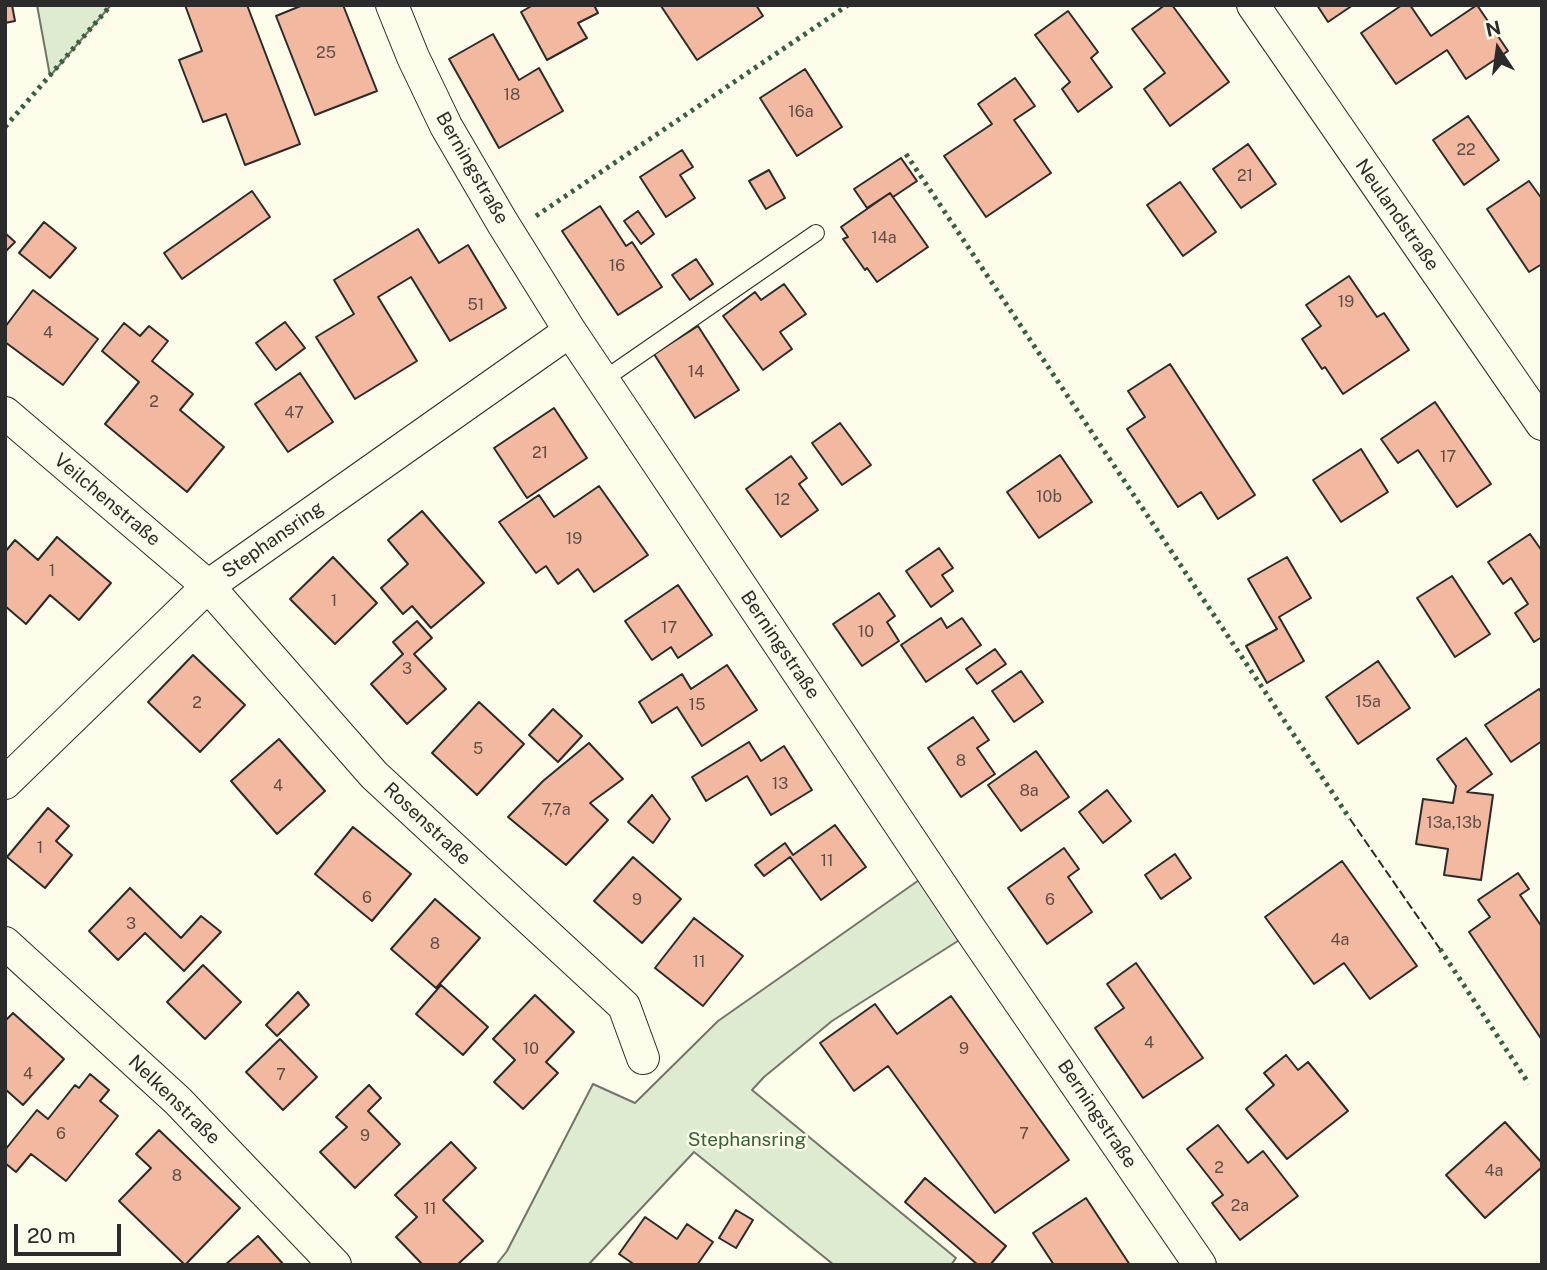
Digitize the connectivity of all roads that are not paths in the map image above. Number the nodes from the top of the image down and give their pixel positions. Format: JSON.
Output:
{"nodes":[{"id":1,"x":392,"y":5,"type":"edge"},
{"id":2,"x":1253,"y":5,"type":"edge"},
{"id":3,"x":816,"y":233,"type":"dead end"},
{"id":4,"x":570,"y":331,"type":"junction"},
{"id":5,"x":603,"y":380,"type":"junction"},
{"id":6,"x":5,"y":413,"type":"edge"},
{"id":7,"x":1542,"y":424,"type":"edge"},
{"id":8,"x":208,"y":586,"type":"junction"},
{"id":9,"x":5,"y":783,"type":"edge"},
{"id":10,"x":5,"y":943,"type":"edge"},
{"id":11,"x":643,"y":1058,"type":"dead end"},
{"id":12,"x":335,"y":1265,"type":"edge"},
{"id":13,"x":1200,"y":1265,"type":"edge"}],
"edges":[{"from":1,"to":4,"type":"street","name":"Berningstraße"},
{"from":2,"to":7,"type":"street","name":"Neulandstraße"},
{"from":3,"to":5,"type":"lane"},
{"from":4,"to":5,"type":"street","name":"Berningstraße"},
{"from":4,"to":8,"type":"street","name":"Stephansring"},
{"from":5,"to":13,"type":"street","name":"Berningstraße"},
{"from":6,"to":8,"type":"street","name":"Veilchenstraße"},
{"from":8,"to":9,"type":"street","name":"Stephansring"},
{"from":8,"to":11,"type":"street","name":"Rosenstraße"},
{"from":10,"to":12,"type":"street","name":"Nelkenstraße"}]}
